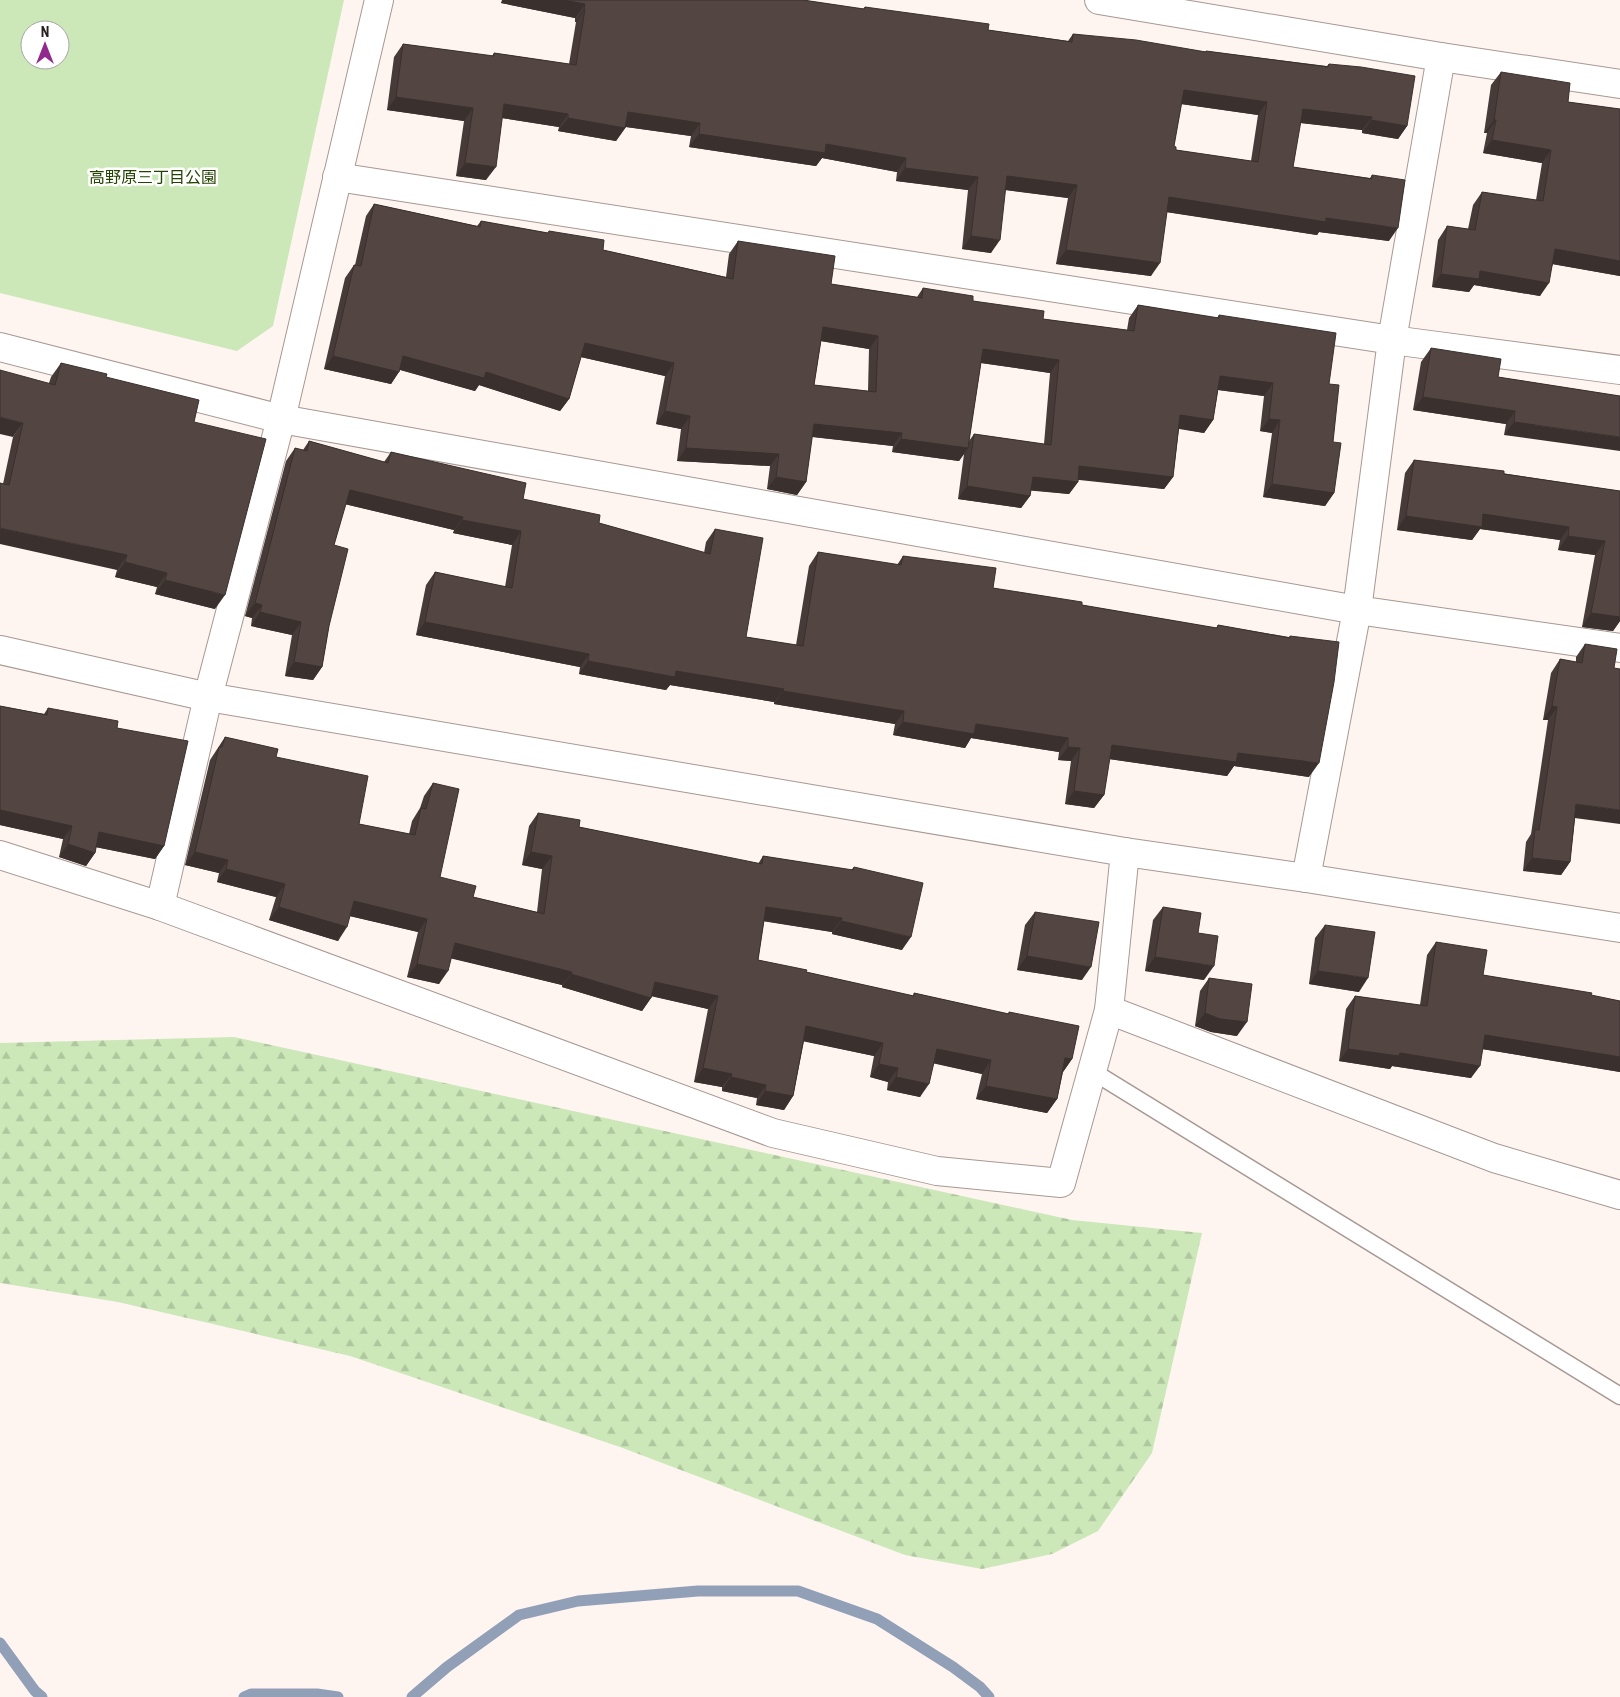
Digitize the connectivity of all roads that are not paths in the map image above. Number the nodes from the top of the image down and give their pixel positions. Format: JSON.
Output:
{"nodes":[{"id":1,"x":379,"y":0,"type":"edge"},
{"id":2,"x":1099,"y":0,"type":"edge"},
{"id":3,"x":1441,"y":56,"type":"junction"},
{"id":4,"x":1620,"y":84,"type":"edge"},
{"id":5,"x":337,"y":177,"type":"junction"},
{"id":6,"x":1392,"y":340,"type":"junction"},
{"id":7,"x":0,"y":347,"type":"edge"},
{"id":8,"x":1620,"y":370,"type":"edge"},
{"id":9,"x":281,"y":419,"type":"junction"},
{"id":10,"x":1357,"y":610,"type":"junction"},
{"id":11,"x":1620,"y":648,"type":"edge"},
{"id":12,"x":0,"y":650,"type":"edge"},
{"id":13,"x":208,"y":697,"type":"junction"},
{"id":14,"x":1125,"y":852,"type":"junction"},
{"id":15,"x":0,"y":855,"type":"edge"},
{"id":16,"x":1306,"y":878,"type":"junction"},
{"id":17,"x":160,"y":906,"type":"junction"},
{"id":18,"x":1620,"y":928,"type":"edge"},
{"id":19,"x":1109,"y":1010,"type":"junction"},
{"id":20,"x":1092,"y":1071,"type":"junction"},
{"id":21,"x":1620,"y":1195,"type":"edge"},
{"id":22,"x":1620,"y":1396,"type":"edge"}],
"edges":[{"from":1,"to":5,"type":"street"},
{"from":2,"to":3,"type":"street"},
{"from":3,"to":4,"type":"street"},
{"from":3,"to":6,"type":"street"},
{"from":5,"to":6,"type":"street"},
{"from":5,"to":9,"type":"street"},
{"from":6,"to":8,"type":"street"},
{"from":6,"to":10,"type":"street"},
{"from":7,"to":9,"type":"street"},
{"from":9,"to":10,"type":"street"},
{"from":9,"to":13,"type":"street"},
{"from":10,"to":11,"type":"street"},
{"from":10,"to":16,"type":"street"},
{"from":12,"to":13,"type":"street"},
{"from":13,"to":14,"type":"street"},
{"from":13,"to":17,"type":"street"},
{"from":14,"to":16,"type":"street"},
{"from":14,"to":19,"type":"street"},
{"from":15,"to":17,"type":"street"},
{"from":16,"to":18,"type":"street"},
{"from":17,"to":20,"type":"street"},
{"from":19,"to":20,"type":"street"},
{"from":19,"to":21,"type":"street"},
{"from":20,"to":22,"type":"lane"}]}
